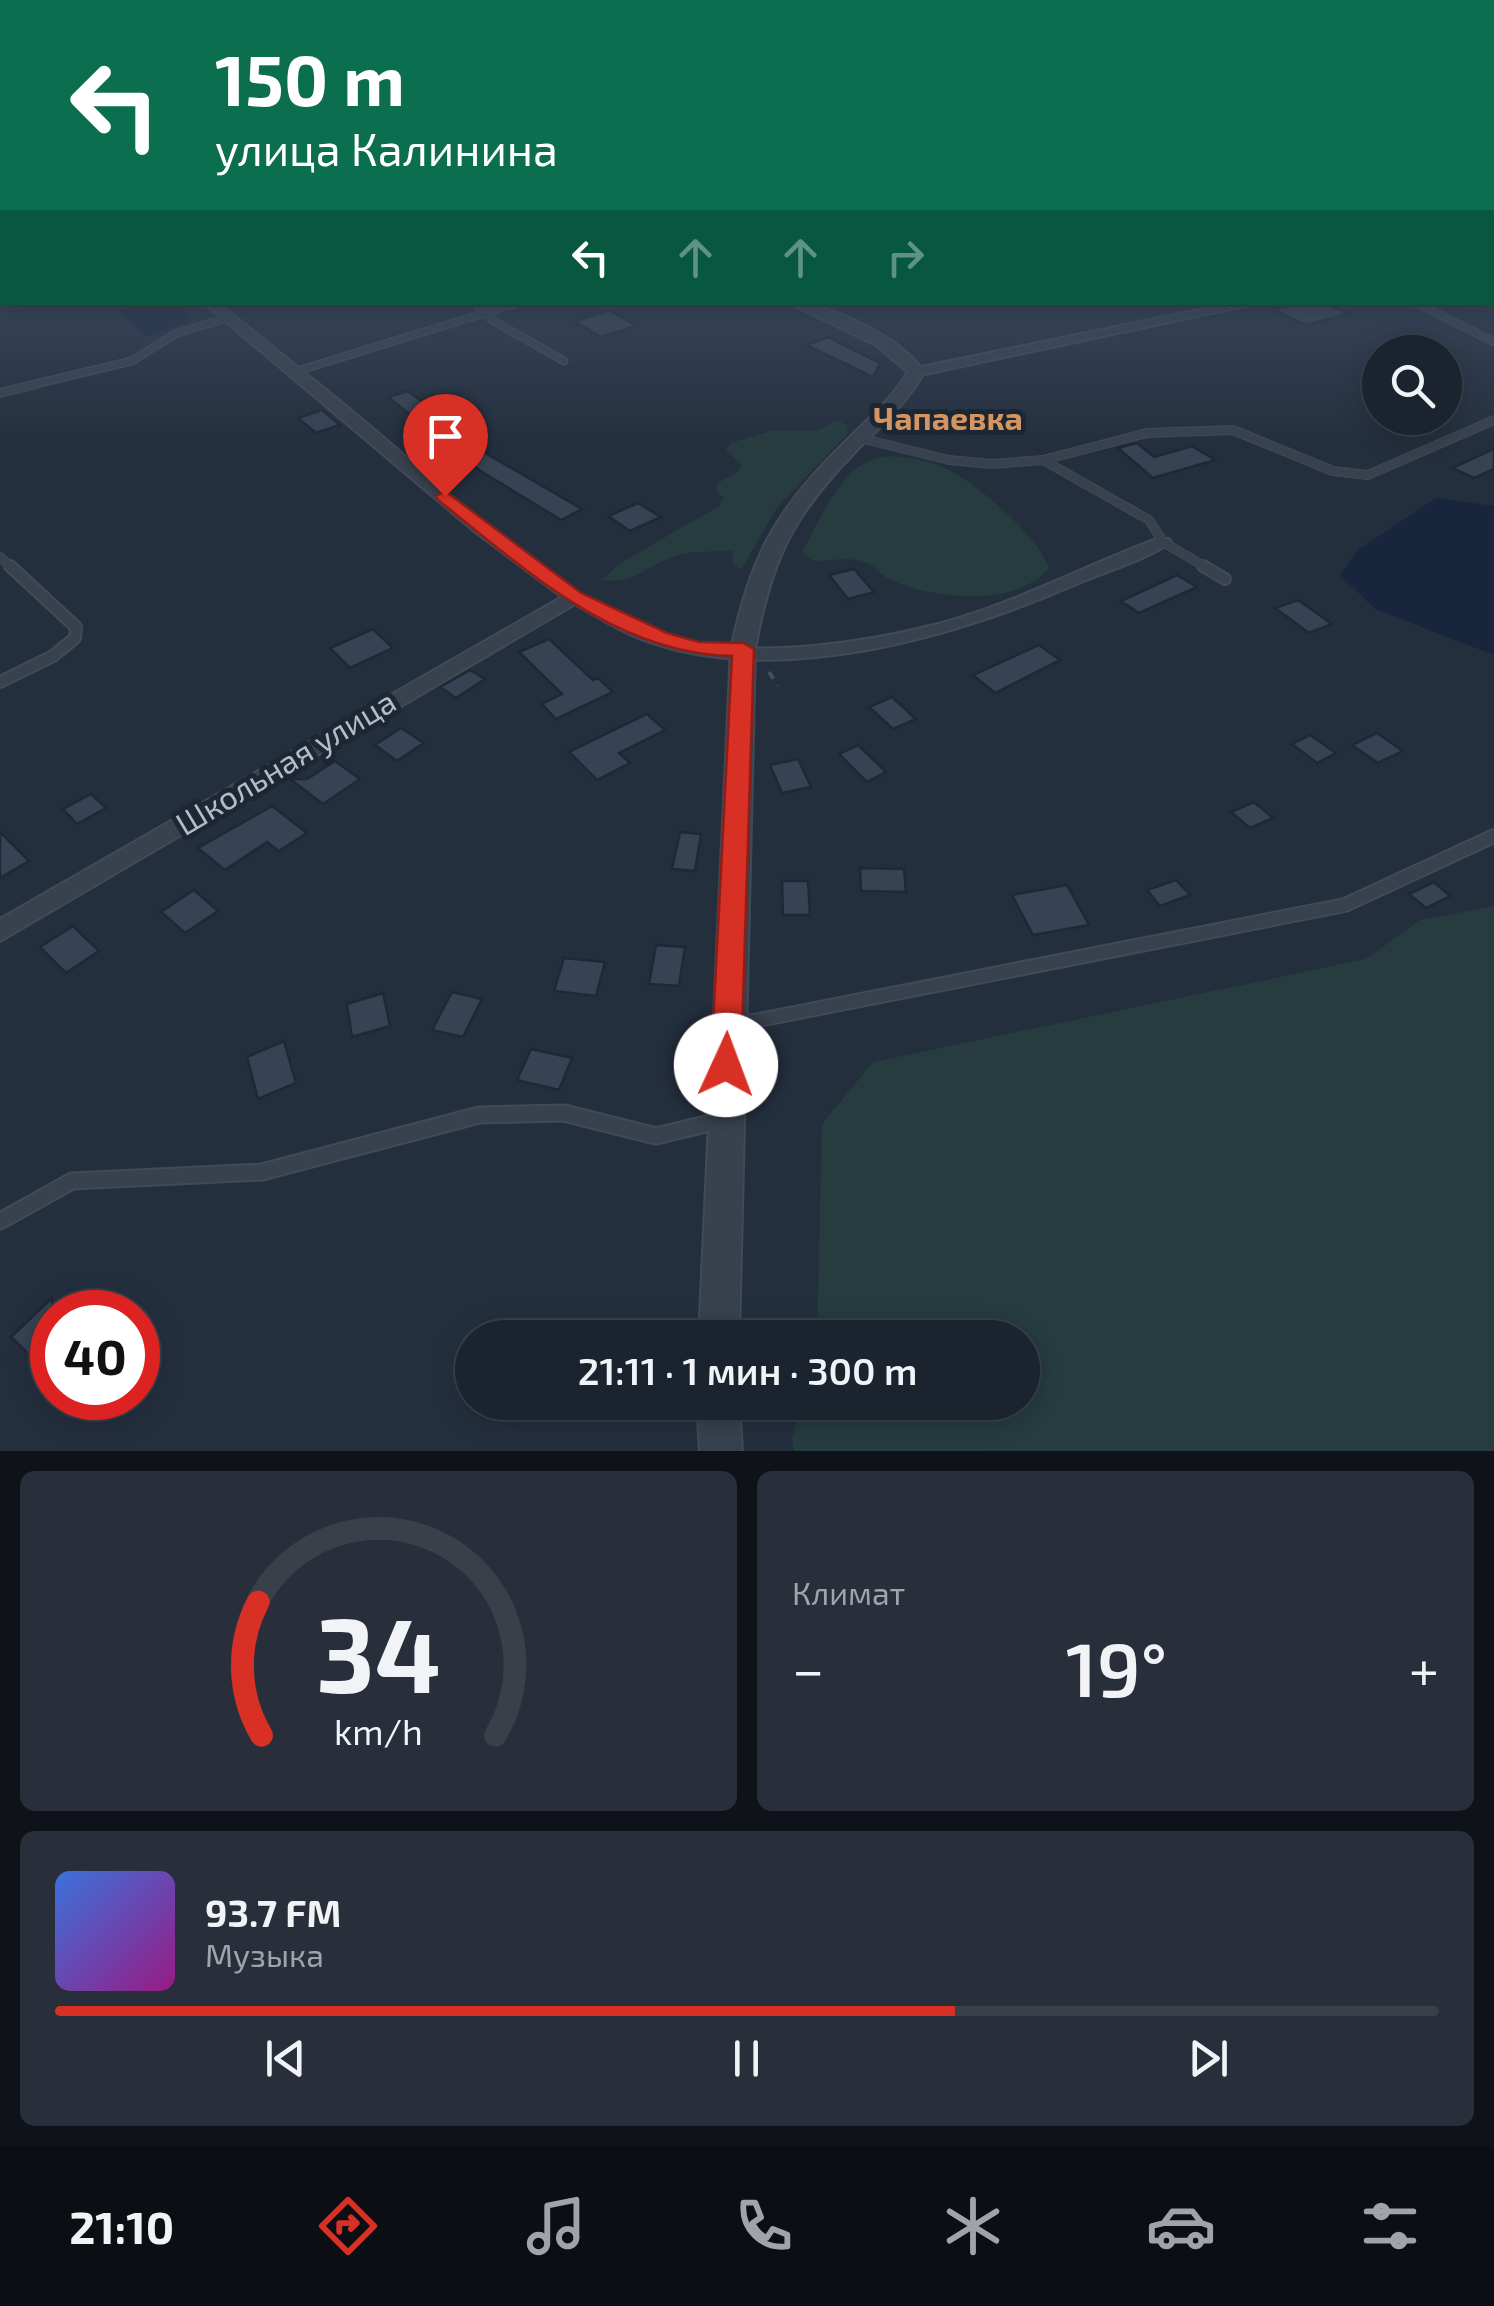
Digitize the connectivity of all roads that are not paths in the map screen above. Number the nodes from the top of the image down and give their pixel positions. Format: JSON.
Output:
{"nodes":[{"id":1,"x":217,"y":309,"type":"edge"},
{"id":2,"x":481,"y":309,"type":"edge"},
{"id":3,"x":501,"y":309,"type":"edge"},
{"id":4,"x":808,"y":309,"type":"edge"},
{"id":5,"x":1224,"y":309,"type":"edge"},
{"id":6,"x":1427,"y":309,"type":"edge"},
{"id":7,"x":486,"y":314,"type":"junction"},
{"id":8,"x":228,"y":318,"type":"junction"},
{"id":9,"x":1494,"y":342,"type":"edge"},
{"id":10,"x":564,"y":361,"type":"dead end"},
{"id":11,"x":296,"y":371,"type":"junction"},
{"id":12,"x":916,"y":372,"type":"junction"},
{"id":13,"x":0,"y":393,"type":"edge"},
{"id":14,"x":1494,"y":420,"type":"edge"},
{"id":15,"x":860,"y":438,"type":"junction"},
{"id":16,"x":1043,"y":460,"type":"junction"},
{"id":17,"x":1163,"y":542,"type":"junction"},
{"id":18,"x":0,"y":556,"type":"edge"},
{"id":19,"x":1225,"y":579,"type":"dead end"},
{"id":20,"x":574,"y":598,"type":"junction"},
{"id":21,"x":743,"y":649,"type":"junction"},
{"id":22,"x":0,"y":682,"type":"edge"},
{"id":23,"x":1494,"y":836,"type":"edge"},
{"id":24,"x":0,"y":930,"type":"edge"},
{"id":25,"x":727,"y":1026,"type":"junction"},
{"id":26,"x":724,"y":1112,"type":"junction"},
{"id":27,"x":0,"y":1221,"type":"edge"},
{"id":28,"x":719,"y":1320,"type":"edge"},
{"id":29,"x":719,"y":1420,"type":"edge"},
{"id":30,"x":722,"y":1451,"type":"edge"}],
"edges":[{"from":1,"to":8,"type":"street"},
{"from":2,"to":7,"type":"lane"},
{"from":3,"to":7,"type":"lane"},
{"from":4,"to":12,"type":"street"},
{"from":5,"to":12,"type":"street"},
{"from":6,"to":9,"type":"lane"},
{"from":7,"to":10,"type":"lane"},
{"from":7,"to":11,"type":"lane"},
{"from":8,"to":11,"type":"street"},
{"from":8,"to":13,"type":"lane"},
{"from":11,"to":20,"type":"street"},
{"from":12,"to":15,"type":"street"},
{"from":14,"to":16,"type":"lane"},
{"from":15,"to":16,"type":"lane"},
{"from":15,"to":21,"type":"street"},
{"from":16,"to":17,"type":"lane"},
{"from":17,"to":19,"type":"lane"},
{"from":17,"to":21,"type":"street"},
{"from":18,"to":22,"type":"lane"},
{"from":20,"to":21,"type":"street"},
{"from":20,"to":24,"type":"street","name":"Школьная улица"},
{"from":21,"to":25,"type":"street"},
{"from":23,"to":25,"type":"lane"},
{"from":25,"to":26,"type":"street"},
{"from":26,"to":27,"type":"lane"},
{"from":26,"to":28,"type":"street"},
{"from":29,"to":30,"type":"street"}]}
